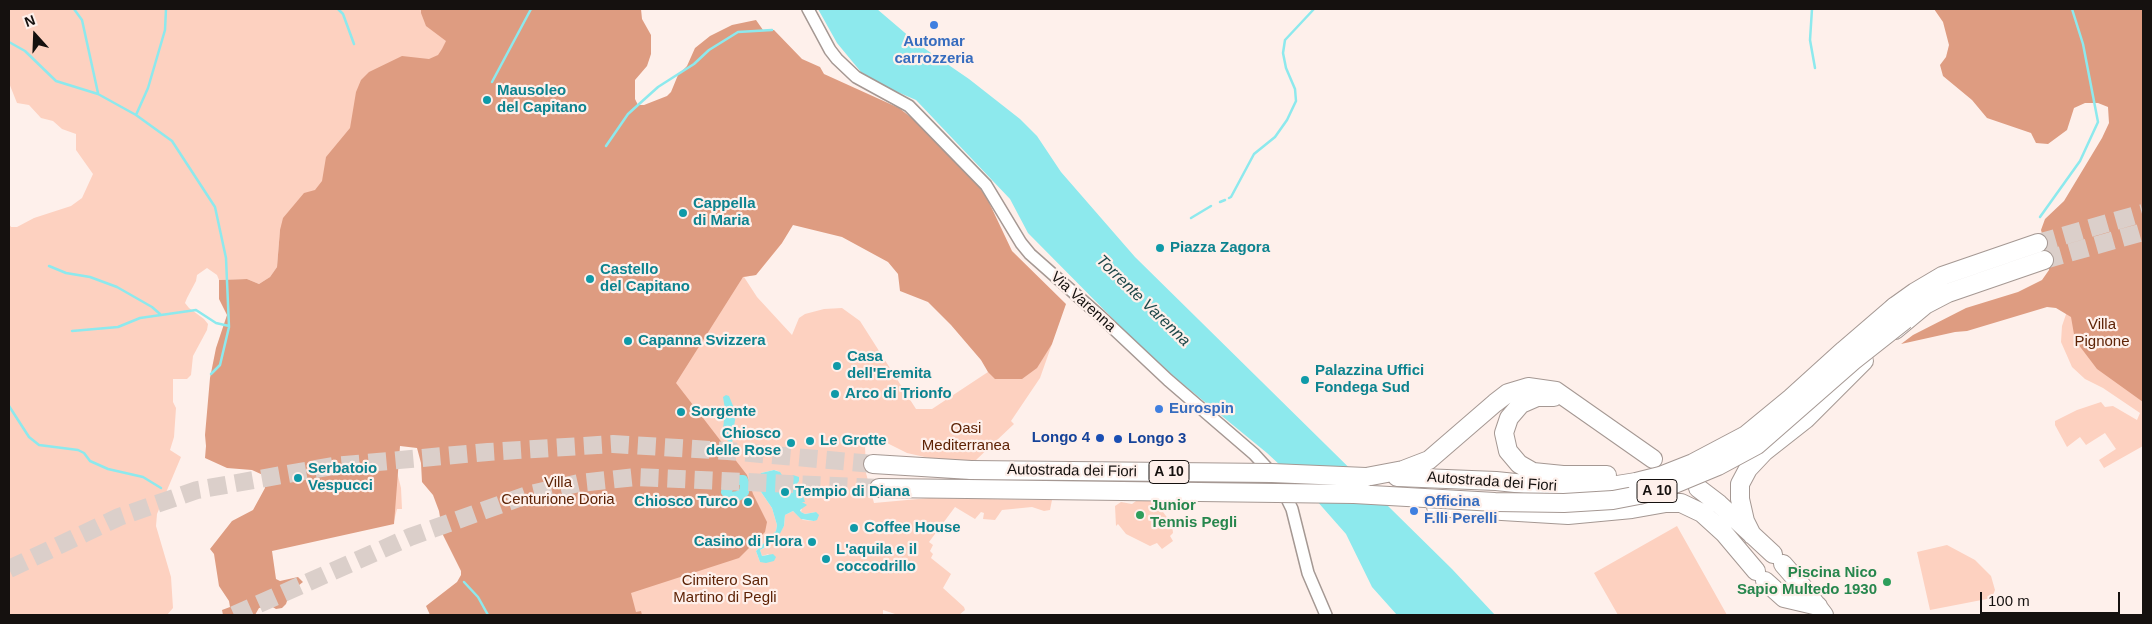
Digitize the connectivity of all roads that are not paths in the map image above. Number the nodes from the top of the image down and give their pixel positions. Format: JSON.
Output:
{"nodes":[{"id":1,"x":808,"y":9,"type":"edge"},
{"id":2,"x":2038,"y":243,"type":"tunnel mouth"},
{"id":3,"x":2044,"y":260,"type":"tunnel mouth"},
{"id":4,"x":1900,"y":313,"type":"junction"},
{"id":5,"x":1564,"y":397,"type":"junction"},
{"id":6,"x":1653,"y":459,"type":"dead end"},
{"id":7,"x":873,"y":464,"type":"tunnel mouth"},
{"id":8,"x":1366,"y":476,"type":"junction"},
{"id":9,"x":1633,"y":477,"type":"junction"},
{"id":10,"x":879,"y":488,"type":"tunnel mouth"},
{"id":11,"x":1698,"y":488,"type":"dead end"},
{"id":12,"x":1354,"y":494,"type":"junction"},
{"id":13,"x":1719,"y":504,"type":"junction"},
{"id":14,"x":1724,"y":533,"type":"junction"},
{"id":15,"x":1752,"y":535,"type":"junction"},
{"id":16,"x":1821,"y":611,"type":"edge"},
{"id":17,"x":1326,"y":615,"type":"edge"}],
"edges":[{"from":1,"to":17,"type":"street","name":"Via Varenna"},
{"from":2,"to":4,"type":"highway","name":"Autostrada dei Fiori","number":"A 10"},
{"from":3,"to":4,"type":"highway","name":"Autostrada dei Fiori","number":"A 10"},
{"from":4,"to":9,"type":"highway","name":"Autostrada dei Fiori","number":"A 10","bridge":true},
{"from":4,"to":12,"type":"highway","name":"Autostrada dei Fiori","number":"A 10","bridge":true},
{"from":4,"to":15,"type":"highway","bridge":true},
{"from":5,"to":6,"type":"highway"},
{"from":5,"to":8,"type":"highway"},
{"from":5,"to":9,"type":"highway"},
{"from":7,"to":8,"type":"highway","name":"Autostrada dei Fiori","number":"A 10","bridge":true},
{"from":8,"to":9,"type":"highway","name":"Autostrada dei Fiori","number":"A 10"},
{"from":10,"to":12,"type":"highway","name":"Autostrada dei Fiori","number":"A 10","bridge":true},
{"from":11,"to":13,"type":"highway"},
{"from":12,"to":14,"type":"highway","bridge":true},
{"from":13,"to":14,"type":"highway"},
{"from":13,"to":15,"type":"highway"},
{"from":14,"to":16,"type":"highway"},
{"from":15,"to":16,"type":"highway"}]}
